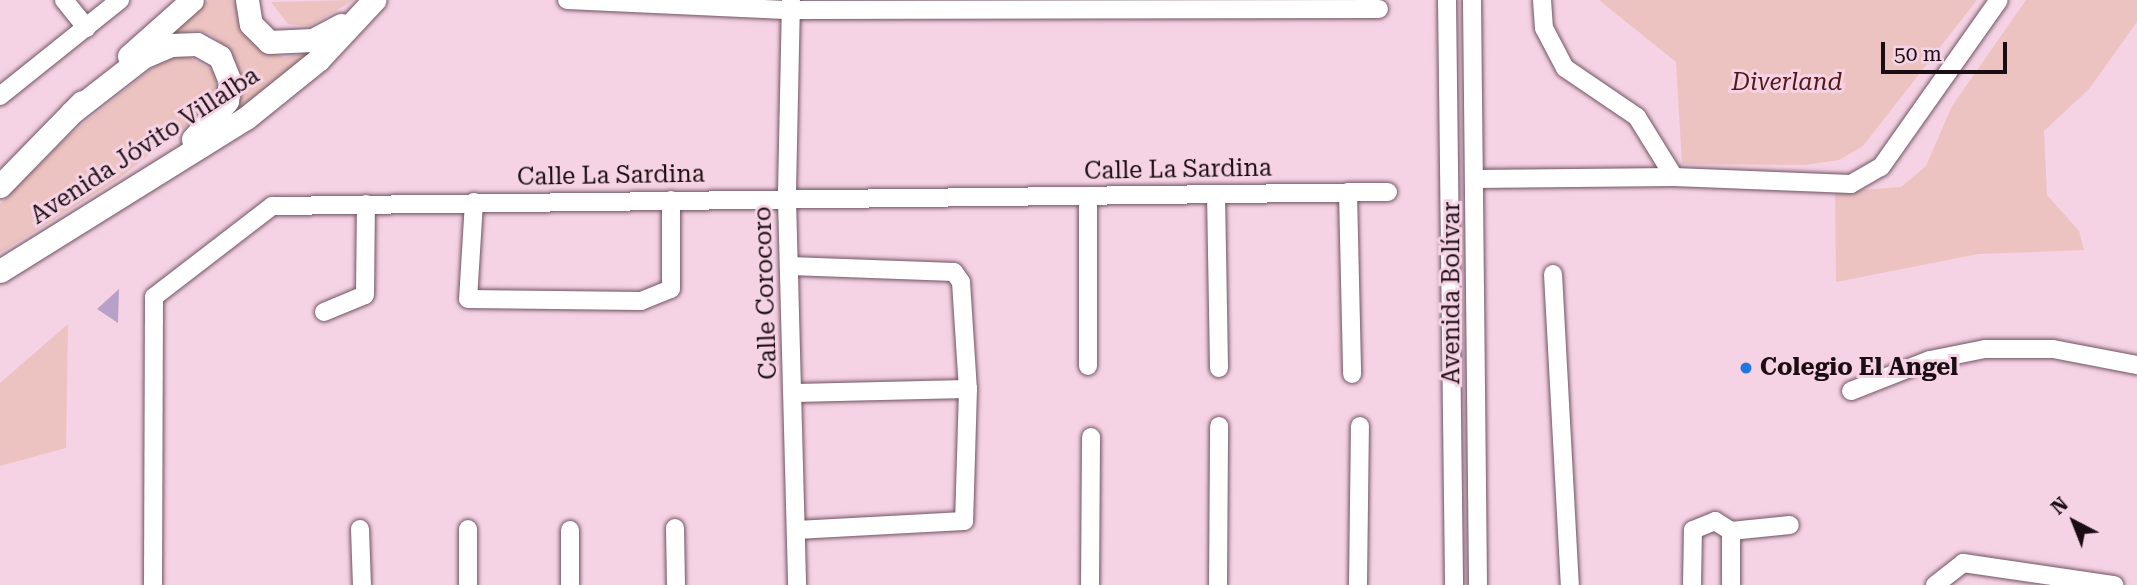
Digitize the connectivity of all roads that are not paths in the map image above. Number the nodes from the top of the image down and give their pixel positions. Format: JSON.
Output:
{"nodes":[{"id":1,"x":64,"y":0,"type":"edge"},
{"id":2,"x":120,"y":0,"type":"edge"},
{"id":3,"x":192,"y":0,"type":"edge"},
{"id":4,"x":247,"y":0,"type":"edge"},
{"id":5,"x":567,"y":0,"type":"edge"},
{"id":6,"x":1447,"y":0,"type":"edge"},
{"id":7,"x":1472,"y":0,"type":"edge"},
{"id":8,"x":1542,"y":0,"type":"edge"},
{"id":9,"x":1999,"y":0,"type":"edge"},
{"id":10,"x":791,"y":5,"type":"edge"},
{"id":11,"x":367,"y":7,"type":"edge"},
{"id":12,"x":1379,"y":9,"type":"dead end"},
{"id":13,"x":86,"y":27,"type":"junction"},
{"id":14,"x":0,"y":96,"type":"edge"},
{"id":15,"x":71,"y":113,"type":"junction"},
{"id":16,"x":1674,"y":177,"type":"junction"},
{"id":17,"x":1475,"y":179,"type":"junction"},
{"id":18,"x":0,"y":186,"type":"edge"},
{"id":19,"x":127,"y":189,"type":"junction"},
{"id":20,"x":1348,"y":192,"type":"junction"},
{"id":21,"x":1388,"y":192,"type":"dead end"},
{"id":22,"x":1216,"y":194,"type":"junction"},
{"id":23,"x":1088,"y":196,"type":"junction"},
{"id":24,"x":787,"y":199,"type":"junction"},
{"id":25,"x":671,"y":200,"type":"junction"},
{"id":26,"x":474,"y":202,"type":"junction"},
{"id":27,"x":366,"y":204,"type":"junction"},
{"id":28,"x":790,"y":267,"type":"junction"},
{"id":29,"x":0,"y":271,"type":"edge"},
{"id":30,"x":1553,"y":274,"type":"dead end"},
{"id":31,"x":324,"y":312,"type":"dead end"},
{"id":32,"x":2137,"y":365,"type":"edge"},
{"id":33,"x":1088,"y":366,"type":"dead end"},
{"id":34,"x":1219,"y":368,"type":"dead end"},
{"id":35,"x":1352,"y":374,"type":"dead end"},
{"id":36,"x":968,"y":389,"type":"junction"},
{"id":37,"x":1851,"y":391,"type":"dead end"},
{"id":38,"x":794,"y":393,"type":"junction"},
{"id":39,"x":1219,"y":426,"type":"dead end"},
{"id":40,"x":1360,"y":426,"type":"dead end"},
{"id":41,"x":1091,"y":437,"type":"dead end"},
{"id":42,"x":1790,"y":525,"type":"dead end"},
{"id":43,"x":675,"y":528,"type":"dead end"},
{"id":44,"x":360,"y":529,"type":"dead end"},
{"id":45,"x":468,"y":529,"type":"dead end"},
{"id":46,"x":570,"y":530,"type":"dead end"},
{"id":47,"x":796,"y":530,"type":"junction"},
{"id":48,"x":1731,"y":531,"type":"junction"},
{"id":49,"x":153,"y":585,"type":"edge"},
{"id":50,"x":362,"y":585,"type":"edge"},
{"id":51,"x":468,"y":585,"type":"edge"},
{"id":52,"x":570,"y":585,"type":"edge"},
{"id":53,"x":677,"y":585,"type":"edge"},
{"id":54,"x":797,"y":585,"type":"edge"},
{"id":55,"x":1090,"y":585,"type":"edge"},
{"id":56,"x":1218,"y":585,"type":"edge"},
{"id":57,"x":1358,"y":585,"type":"edge"},
{"id":58,"x":1454,"y":585,"type":"edge"},
{"id":59,"x":1478,"y":585,"type":"edge"},
{"id":60,"x":1570,"y":585,"type":"edge"},
{"id":61,"x":1692,"y":585,"type":"edge"},
{"id":62,"x":1731,"y":585,"type":"edge"},
{"id":63,"x":1935,"y":585,"type":"edge"},
{"id":64,"x":2114,"y":585,"type":"edge"}],
"edges":[{"from":1,"to":13,"type":"street"},
{"from":2,"to":13,"type":"street"},
{"from":3,"to":15,"type":"main road","name":"Avenida Jóvito Villalba"},
{"from":4,"to":11,"type":"main road"},
{"from":5,"to":10,"type":"street"},
{"from":6,"to":58,"type":"street","name":"Avenida Bolívar"},
{"from":7,"to":17,"type":"street","name":"Avenida Bolívar"},
{"from":8,"to":16,"type":"street"},
{"from":9,"to":16,"type":"street"},
{"from":10,"to":12,"type":"street"},
{"from":10,"to":24,"type":"street","name":"Calle Corocoro"},
{"from":11,"to":19,"type":"main road","name":"Avenida Jóvito Villalba"},
{"from":13,"to":14,"type":"street"},
{"from":15,"to":18,"type":"main road","name":"Avenida Jóvito Villalba"},
{"from":15,"to":19,"type":"main road"},
{"from":16,"to":17,"type":"street"},
{"from":17,"to":59,"type":"street","name":"Avenida Bolívar"},
{"from":19,"to":29,"type":"main road","name":"Avenida Jóvito Villalba"},
{"from":20,"to":21,"type":"street","name":"Calle La Sardina"},
{"from":20,"to":22,"type":"street","name":"Calle La Sardina"},
{"from":20,"to":35,"type":"street"},
{"from":22,"to":23,"type":"street","name":"Calle La Sardina"},
{"from":22,"to":34,"type":"street"},
{"from":23,"to":24,"type":"street","name":"Calle La Sardina"},
{"from":23,"to":33,"type":"street"},
{"from":24,"to":25,"type":"street","name":"Calle La Sardina"},
{"from":24,"to":28,"type":"street","name":"Calle Corocoro"},
{"from":25,"to":26,"type":"street","name":"Calle La Sardina"},
{"from":25,"to":26,"type":"street"},
{"from":26,"to":27,"type":"street","name":"Calle La Sardina"},
{"from":27,"to":31,"type":"street"},
{"from":27,"to":49,"type":"street","name":"Calle La Sardina"},
{"from":28,"to":36,"type":"street"},
{"from":28,"to":38,"type":"street","name":"Calle Corocoro"},
{"from":30,"to":60,"type":"street"},
{"from":32,"to":37,"type":"street"},
{"from":36,"to":38,"type":"street"},
{"from":36,"to":47,"type":"street"},
{"from":38,"to":47,"type":"street","name":"Calle Corocoro"},
{"from":39,"to":56,"type":"street"},
{"from":40,"to":57,"type":"street"},
{"from":41,"to":55,"type":"street"},
{"from":42,"to":48,"type":"street"},
{"from":43,"to":53,"type":"street"},
{"from":44,"to":50,"type":"street"},
{"from":45,"to":51,"type":"street"},
{"from":46,"to":52,"type":"street"},
{"from":47,"to":54,"type":"street","name":"Calle Corocoro"},
{"from":48,"to":61,"type":"street"},
{"from":48,"to":62,"type":"street"},
{"from":63,"to":64,"type":"street"}]}
